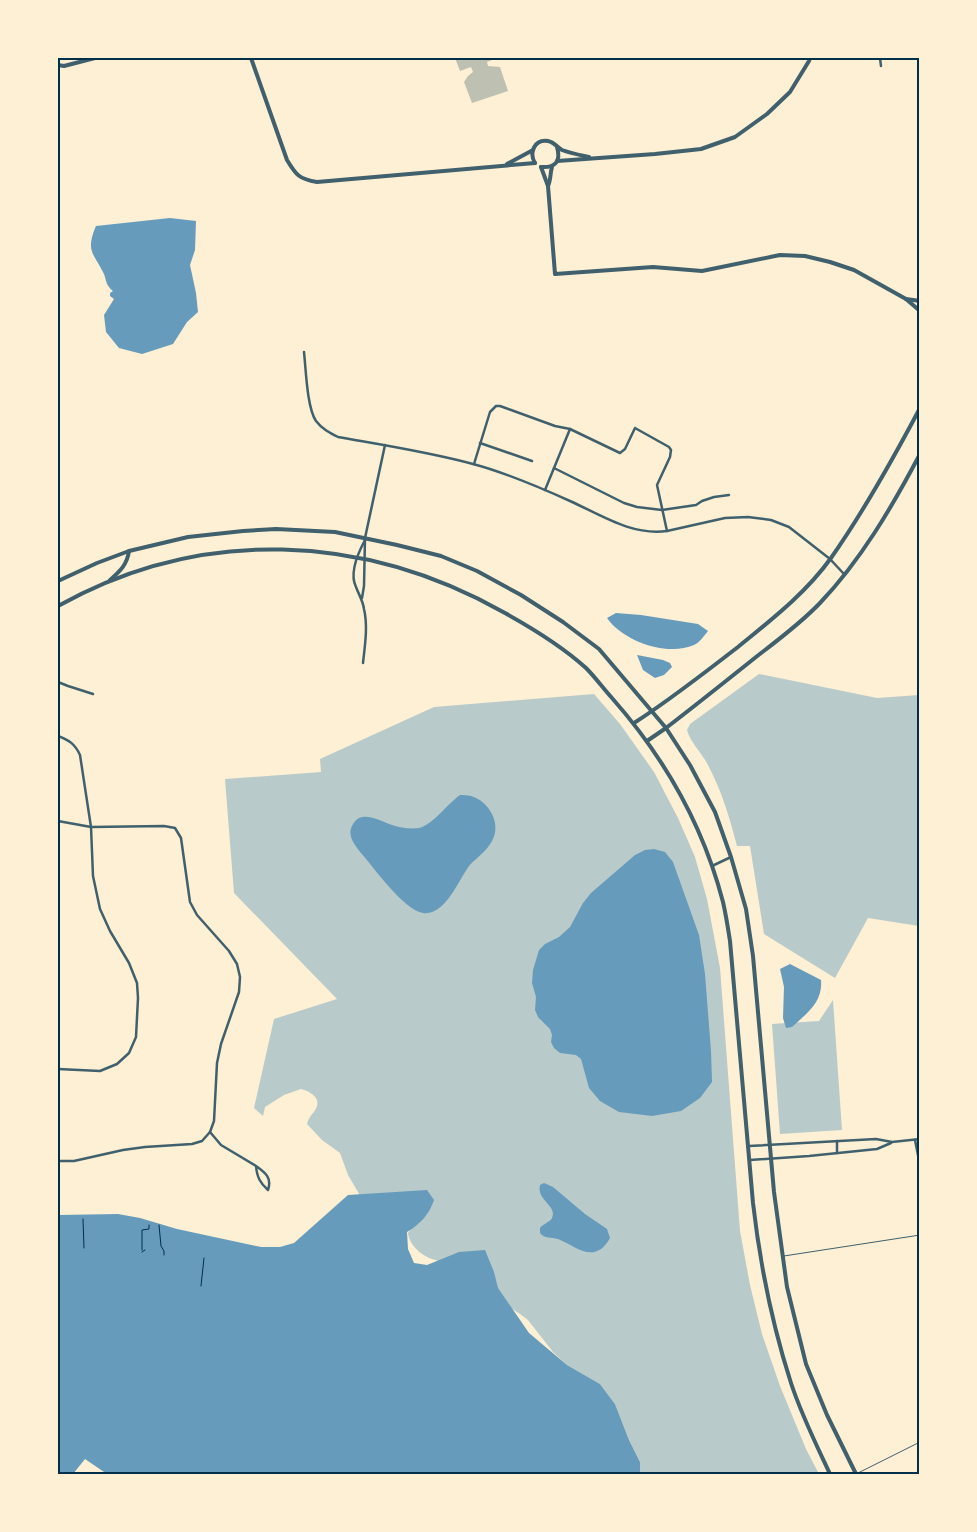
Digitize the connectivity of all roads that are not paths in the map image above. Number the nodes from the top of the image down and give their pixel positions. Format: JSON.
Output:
{"nodes":[{"id":1,"x":95,"y":58,"type":"edge"},
{"id":2,"x":251,"y":58,"type":"edge"},
{"id":3,"x":810,"y":58,"type":"edge"},
{"id":4,"x":880,"y":58,"type":"edge"},
{"id":5,"x":58,"y":65,"type":"edge"},
{"id":6,"x":881,"y":66,"type":"dead end"},
{"id":7,"x":557,"y":147,"type":"junction"},
{"id":8,"x":533,"y":150,"type":"junction"},
{"id":9,"x":592,"y":158,"type":"junction"},
{"id":10,"x":557,"y":161,"type":"junction"},
{"id":11,"x":535,"y":163,"type":"junction"},
{"id":12,"x":500,"y":167,"type":"junction"},
{"id":13,"x":541,"y":167,"type":"junction"},
{"id":14,"x":552,"y":167,"type":"junction"},
{"id":15,"x":548,"y":186,"type":"junction"},
{"id":16,"x":906,"y":299,"type":"junction"},
{"id":17,"x":920,"y":301,"type":"edge"},
{"id":18,"x":920,"y":311,"type":"edge"},
{"id":19,"x":304,"y":352,"type":"dead end"},
{"id":20,"x":920,"y":408,"type":"edge"},
{"id":21,"x":570,"y":429,"type":"junction"},
{"id":22,"x":480,"y":443,"type":"junction"},
{"id":23,"x":384,"y":445,"type":"junction"},
{"id":24,"x":920,"y":454,"type":"edge"},
{"id":25,"x":532,"y":462,"type":"dead end"},
{"id":26,"x":474,"y":464,"type":"junction"},
{"id":27,"x":554,"y":468,"type":"junction"},
{"id":28,"x":545,"y":490,"type":"junction"},
{"id":29,"x":729,"y":495,"type":"dead end"},
{"id":30,"x":662,"y":510,"type":"junction"},
{"id":31,"x":667,"y":532,"type":"junction"},
{"id":32,"x":365,"y":538,"type":"junction"},
{"id":33,"x":129,"y":551,"type":"junction"},
{"id":34,"x":356,"y":557,"type":"junction"},
{"id":35,"x":366,"y":559,"type":"junction"},
{"id":36,"x":830,"y":559,"type":"junction"},
{"id":37,"x":845,"y":576,"type":"junction"},
{"id":38,"x":58,"y":581,"type":"edge"},
{"id":39,"x":106,"y":583,"type":"junction"},
{"id":40,"x":362,"y":598,"type":"junction"},
{"id":41,"x":58,"y":606,"type":"edge"},
{"id":42,"x":363,"y":663,"type":"dead end"},
{"id":43,"x":58,"y":682,"type":"edge"},
{"id":44,"x":93,"y":694,"type":"dead end"},
{"id":45,"x":652,"y":712,"type":"junction"},
{"id":46,"x":634,"y":724,"type":"junction"},
{"id":47,"x":666,"y":728,"type":"junction"},
{"id":48,"x":58,"y":736,"type":"edge"},
{"id":49,"x":647,"y":741,"type":"junction"},
{"id":50,"x":58,"y":821,"type":"edge"},
{"id":51,"x":91,"y":827,"type":"junction"},
{"id":52,"x":731,"y":857,"type":"junction"},
{"id":53,"x":712,"y":866,"type":"junction"},
{"id":54,"x":58,"y":1069,"type":"edge"},
{"id":55,"x":210,"y":1132,"type":"junction"},
{"id":56,"x":918,"y":1140,"type":"edge"},
{"id":57,"x":837,"y":1141,"type":"junction"},
{"id":58,"x":892,"y":1142,"type":"junction"},
{"id":59,"x":770,"y":1144,"type":"junction"},
{"id":60,"x":749,"y":1146,"type":"junction"},
{"id":61,"x":837,"y":1154,"type":"junction"},
{"id":62,"x":771,"y":1159,"type":"junction"},
{"id":63,"x":750,"y":1160,"type":"junction"},
{"id":64,"x":58,"y":1161,"type":"edge"},
{"id":65,"x":256,"y":1166,"type":"junction"},
{"id":66,"x":920,"y":1166,"type":"edge"},
{"id":67,"x":920,"y":1235,"type":"edge"},
{"id":68,"x":782,"y":1256,"type":"junction"},
{"id":69,"x":920,"y":1442,"type":"edge"},
{"id":70,"x":830,"y":1474,"type":"edge"},
{"id":71,"x":856,"y":1474,"type":"edge"}],
"edges":[{"from":1,"to":5,"type":"street"},
{"from":2,"to":12,"type":"street"},
{"from":3,"to":9,"type":"street"},
{"from":4,"to":6,"type":"street"},
{"from":7,"to":8,"type":"street"},
{"from":7,"to":9,"type":"street"},
{"from":7,"to":10,"type":"street"},
{"from":8,"to":11,"type":"street"},
{"from":8,"to":12,"type":"street"},
{"from":9,"to":10,"type":"street"},
{"from":10,"to":14,"type":"street"},
{"from":11,"to":12,"type":"street"},
{"from":11,"to":13,"type":"street"},
{"from":13,"to":14,"type":"street"},
{"from":13,"to":15,"type":"street"},
{"from":14,"to":15,"type":"street"},
{"from":15,"to":16,"type":"street"},
{"from":16,"to":17,"type":"street"},
{"from":16,"to":18,"type":"street"},
{"from":19,"to":23,"type":"street"},
{"from":20,"to":36,"type":"street"},
{"from":21,"to":22,"type":"street"},
{"from":21,"to":27,"type":"street"},
{"from":21,"to":30,"type":"street"},
{"from":22,"to":25,"type":"street"},
{"from":22,"to":26,"type":"street"},
{"from":23,"to":26,"type":"street"},
{"from":23,"to":32,"type":"street"},
{"from":24,"to":37,"type":"street"},
{"from":26,"to":28,"type":"street"},
{"from":27,"to":28,"type":"street"},
{"from":27,"to":30,"type":"street"},
{"from":28,"to":31,"type":"street"},
{"from":29,"to":30,"type":"street"},
{"from":30,"to":31,"type":"street"},
{"from":31,"to":36,"type":"street"},
{"from":32,"to":33,"type":"street"},
{"from":32,"to":34,"type":"street"},
{"from":32,"to":35,"type":"street"},
{"from":32,"to":45,"type":"street"},
{"from":33,"to":38,"type":"street"},
{"from":33,"to":39,"type":"street"},
{"from":34,"to":35,"type":"street"},
{"from":34,"to":39,"type":"street"},
{"from":34,"to":40,"type":"street"},
{"from":35,"to":40,"type":"street"},
{"from":35,"to":46,"type":"street"},
{"from":36,"to":37,"type":"street"},
{"from":36,"to":45,"type":"street"},
{"from":37,"to":47,"type":"street"},
{"from":39,"to":41,"type":"street"},
{"from":40,"to":42,"type":"street"},
{"from":43,"to":44,"type":"street"},
{"from":45,"to":46,"type":"street"},
{"from":45,"to":47,"type":"street"},
{"from":46,"to":49,"type":"street"},
{"from":47,"to":49,"type":"street"},
{"from":47,"to":52,"type":"street"},
{"from":48,"to":51,"type":"street"},
{"from":49,"to":53,"type":"street"},
{"from":50,"to":51,"type":"street"},
{"from":51,"to":54,"type":"street"},
{"from":51,"to":55,"type":"street"},
{"from":52,"to":53,"type":"street"},
{"from":52,"to":59,"type":"street"},
{"from":53,"to":60,"type":"street"},
{"from":55,"to":64,"type":"street"},
{"from":55,"to":65,"type":"street"},
{"from":56,"to":58,"type":"street"},
{"from":56,"to":66,"type":"street"},
{"from":57,"to":58,"type":"street"},
{"from":57,"to":59,"type":"street"},
{"from":57,"to":61,"type":"street"},
{"from":58,"to":61,"type":"street"},
{"from":59,"to":60,"type":"street"},
{"from":59,"to":62,"type":"street"},
{"from":60,"to":63,"type":"street"},
{"from":61,"to":62,"type":"street"},
{"from":62,"to":63,"type":"street"},
{"from":62,"to":68,"type":"street"},
{"from":63,"to":70,"type":"street"},
{"from":65,"to":65,"type":"street"},
{"from":67,"to":68,"type":"lane"},
{"from":68,"to":71,"type":"street"},
{"from":69,"to":71,"type":"lane"}]}
